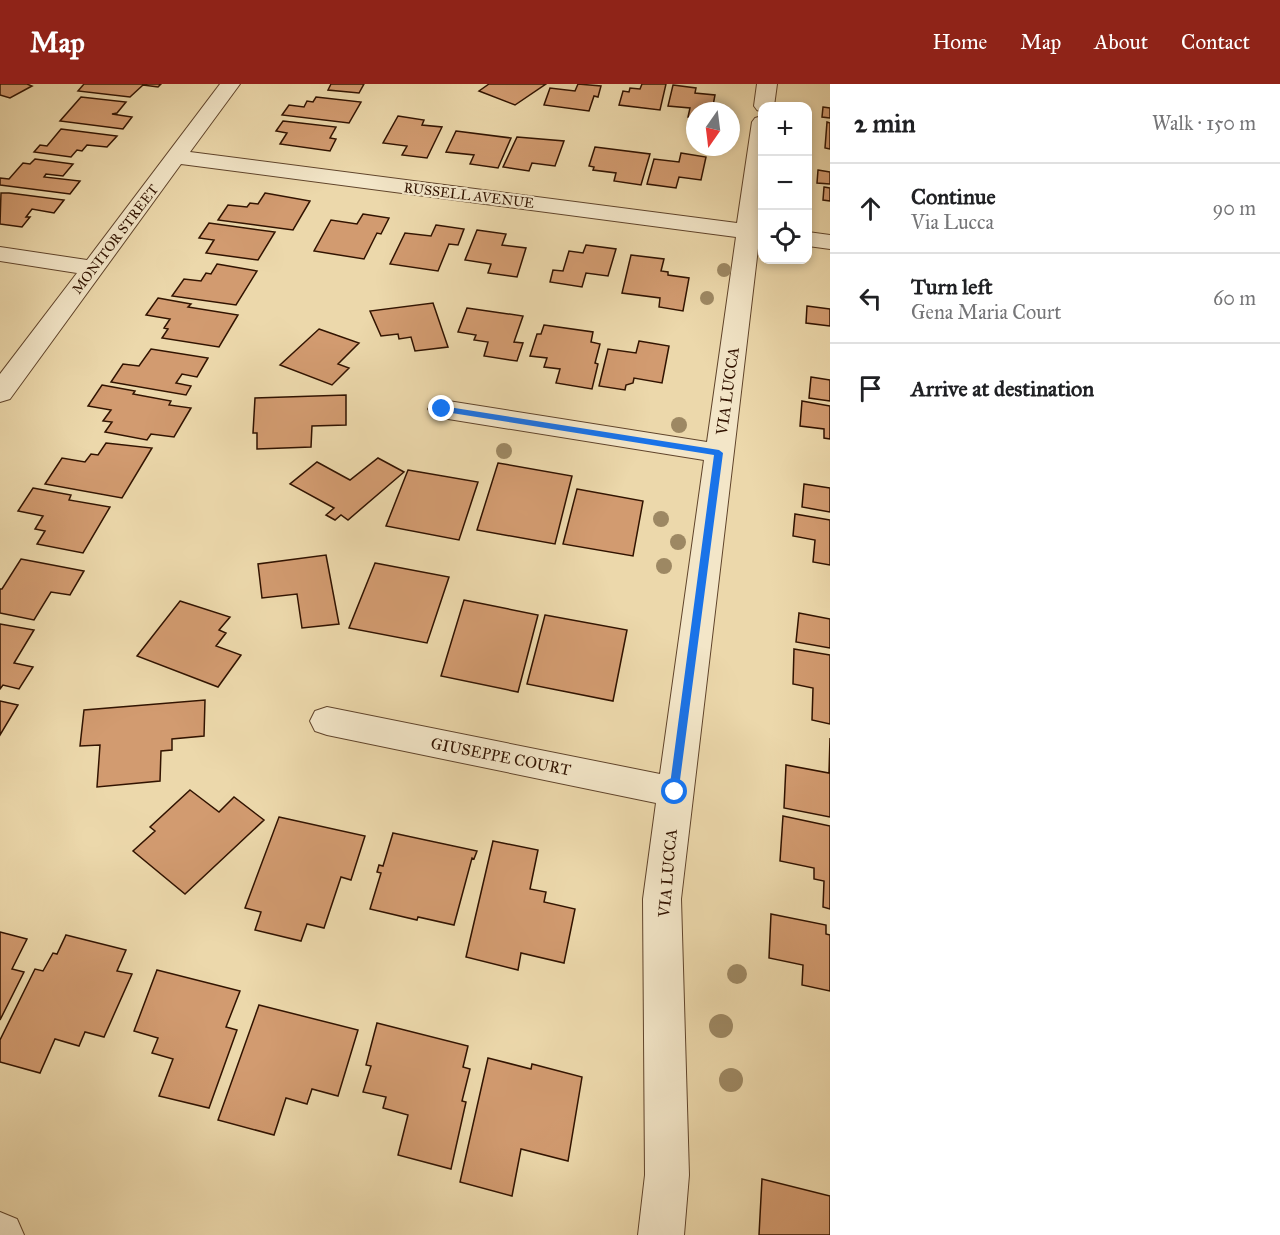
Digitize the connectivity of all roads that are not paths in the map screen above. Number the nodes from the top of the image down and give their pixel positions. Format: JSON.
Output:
{"nodes":[{"id":1,"x":230,"y":84,"type":"edge"},
{"id":2,"x":767,"y":84,"type":"edge"},
{"id":3,"x":765,"y":102,"type":"edge"},
{"id":4,"x":760,"y":156,"type":"edge"},
{"id":5,"x":176,"y":157,"type":"junction"},
{"id":6,"x":755,"y":233,"type":"edge"},
{"id":7,"x":812,"y":240,"type":"edge"},
{"id":8,"x":830,"y":242,"type":"edge"},
{"id":9,"x":0,"y":254,"type":"edge"},
{"id":10,"x":93,"y":268,"type":"junction"},
{"id":11,"x":0,"y":393,"type":"edge"},
{"id":12,"x":442,"y":409,"type":"dead end"},
{"id":13,"x":719,"y":453,"type":"junction"},
{"id":14,"x":327,"y":721,"type":"dead end"},
{"id":15,"x":675,"y":792,"type":"junction"},
{"id":16,"x":661,"y":1235,"type":"edge"}],
"edges":[{"from":1,"to":5,"type":"street","name":"MONITOR STREET"},
{"from":2,"to":3,"type":"street"},
{"from":4,"to":6,"type":"street","name":"VIA LUCCA"},
{"from":5,"to":6,"type":"street","name":"RUSSELL AVENUE"},
{"from":5,"to":10,"type":"street","name":"MONITOR STREET"},
{"from":6,"to":13,"type":"street","name":"VIA LUCCA"},
{"from":7,"to":8,"type":"street"},
{"from":9,"to":10,"type":"street"},
{"from":10,"to":11,"type":"street","name":"MONITOR STREET"},
{"from":12,"to":13,"type":"street"},
{"from":13,"to":15,"type":"street","name":"VIA LUCCA"},
{"from":14,"to":15,"type":"street","name":"GIUSEPPE COURT"},
{"from":15,"to":16,"type":"street","name":"VIA LUCCA"}]}
